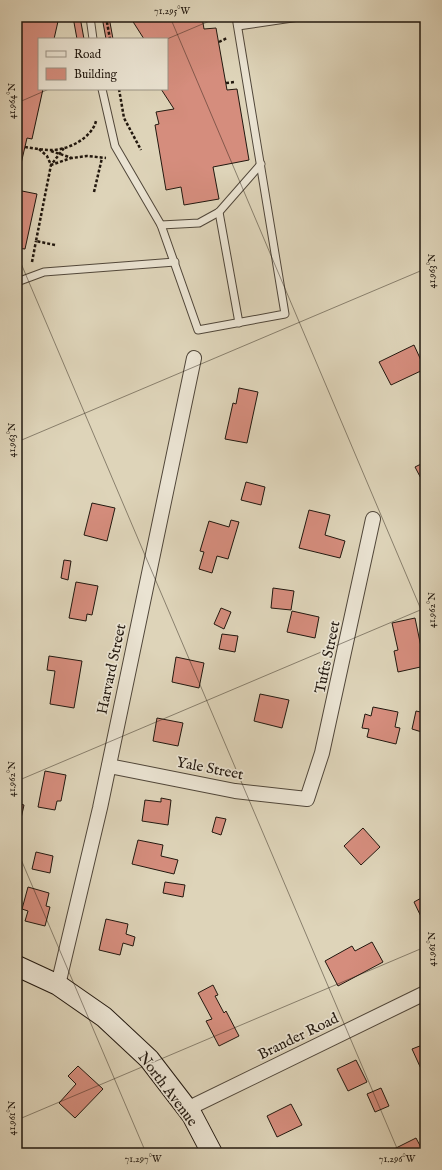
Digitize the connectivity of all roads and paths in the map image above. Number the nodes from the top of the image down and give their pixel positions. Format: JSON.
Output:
{"nodes":[{"id":1,"x":90,"y":17,"type":"edge"},
{"id":2,"x":106,"y":17,"type":"edge"},
{"id":3,"x":236,"y":17,"type":"edge"},
{"id":4,"x":299,"y":17,"type":"edge"},
{"id":5,"x":275,"y":19,"type":"edge"},
{"id":6,"x":238,"y":26,"type":"junction"},
{"id":7,"x":93,"y":38,"type":"edge"},
{"id":8,"x":110,"y":38,"type":"edge"},
{"id":9,"x":102,"y":90,"type":"edge"},
{"id":10,"x":118,"y":90,"type":"edge"},
{"id":11,"x":95,"y":114,"type":"dead end"},
{"id":12,"x":25,"y":147,"type":"dead end"},
{"id":13,"x":64,"y":148,"type":"junction"},
{"id":14,"x":39,"y":149,"type":"junction"},
{"id":15,"x":141,"y":150,"type":"dead end"},
{"id":16,"x":51,"y":151,"type":"junction"},
{"id":17,"x":59,"y":154,"type":"junction"},
{"id":18,"x":72,"y":158,"type":"junction"},
{"id":19,"x":51,"y":164,"type":"junction"},
{"id":20,"x":261,"y":164,"type":"junction"},
{"id":21,"x":94,"y":192,"type":"dead end"},
{"id":22,"x":219,"y":212,"type":"junction"},
{"id":23,"x":161,"y":225,"type":"junction"},
{"id":24,"x":36,"y":241,"type":"junction"},
{"id":25,"x":56,"y":246,"type":"dead end"},
{"id":26,"x":175,"y":262,"type":"junction"},
{"id":27,"x":26,"y":266,"type":"dead end"},
{"id":28,"x":17,"y":282,"type":"edge"},
{"id":29,"x":239,"y":323,"type":"junction"},
{"id":30,"x":194,"y":358,"type":"dead end"},
{"id":31,"x":373,"y":519,"type":"dead end"},
{"id":32,"x":109,"y":766,"type":"junction"},
{"id":33,"x":306,"y":799,"type":"joint"},
{"id":34,"x":17,"y":966,"type":"edge"},
{"id":35,"x":58,"y":985,"type":"junction"},
{"id":36,"x":425,"y":993,"type":"edge"},
{"id":37,"x":187,"y":1109,"type":"junction"},
{"id":38,"x":212,"y":1153,"type":"edge"}],
"edges":[{"from":1,"to":7,"type":"lane"},
{"from":2,"to":8,"type":"path"},
{"from":3,"to":6,"type":"lane"},
{"from":4,"to":5,"type":"lane"},
{"from":5,"to":6,"type":"lane"},
{"from":6,"to":20,"type":"lane"},
{"from":9,"to":23,"type":"lane"},
{"from":10,"to":15,"type":"path"},
{"from":11,"to":13,"type":"path"},
{"from":12,"to":14,"type":"path"},
{"from":13,"to":16,"type":"path"},
{"from":13,"to":17,"type":"path"},
{"from":14,"to":16,"type":"path"},
{"from":14,"to":19,"type":"path"},
{"from":16,"to":17,"type":"path"},
{"from":17,"to":18,"type":"path"},
{"from":17,"to":19,"type":"path"},
{"from":18,"to":19,"type":"path"},
{"from":18,"to":21,"type":"path"},
{"from":19,"to":24,"type":"path"},
{"from":20,"to":22,"type":"lane"},
{"from":20,"to":29,"type":"lane"},
{"from":22,"to":23,"type":"lane"},
{"from":22,"to":29,"type":"lane"},
{"from":23,"to":26,"type":"lane"},
{"from":24,"to":25,"type":"path"},
{"from":24,"to":27,"type":"path"},
{"from":26,"to":28,"type":"lane"},
{"from":26,"to":29,"type":"lane"},
{"from":30,"to":32,"type":"street","name":"Harvard Street"},
{"from":31,"to":33,"type":"street","name":"Tufts Street"},
{"from":32,"to":33,"type":"street","name":"Yale Street"},
{"from":32,"to":35,"type":"street","name":"Harvard Street"},
{"from":34,"to":35,"type":"main road","name":"North Avenue"},
{"from":35,"to":37,"type":"main road","name":"North Avenue"},
{"from":36,"to":37,"type":"street","name":"Brander Road"},
{"from":37,"to":38,"type":"main road","name":"North Avenue"}]}
